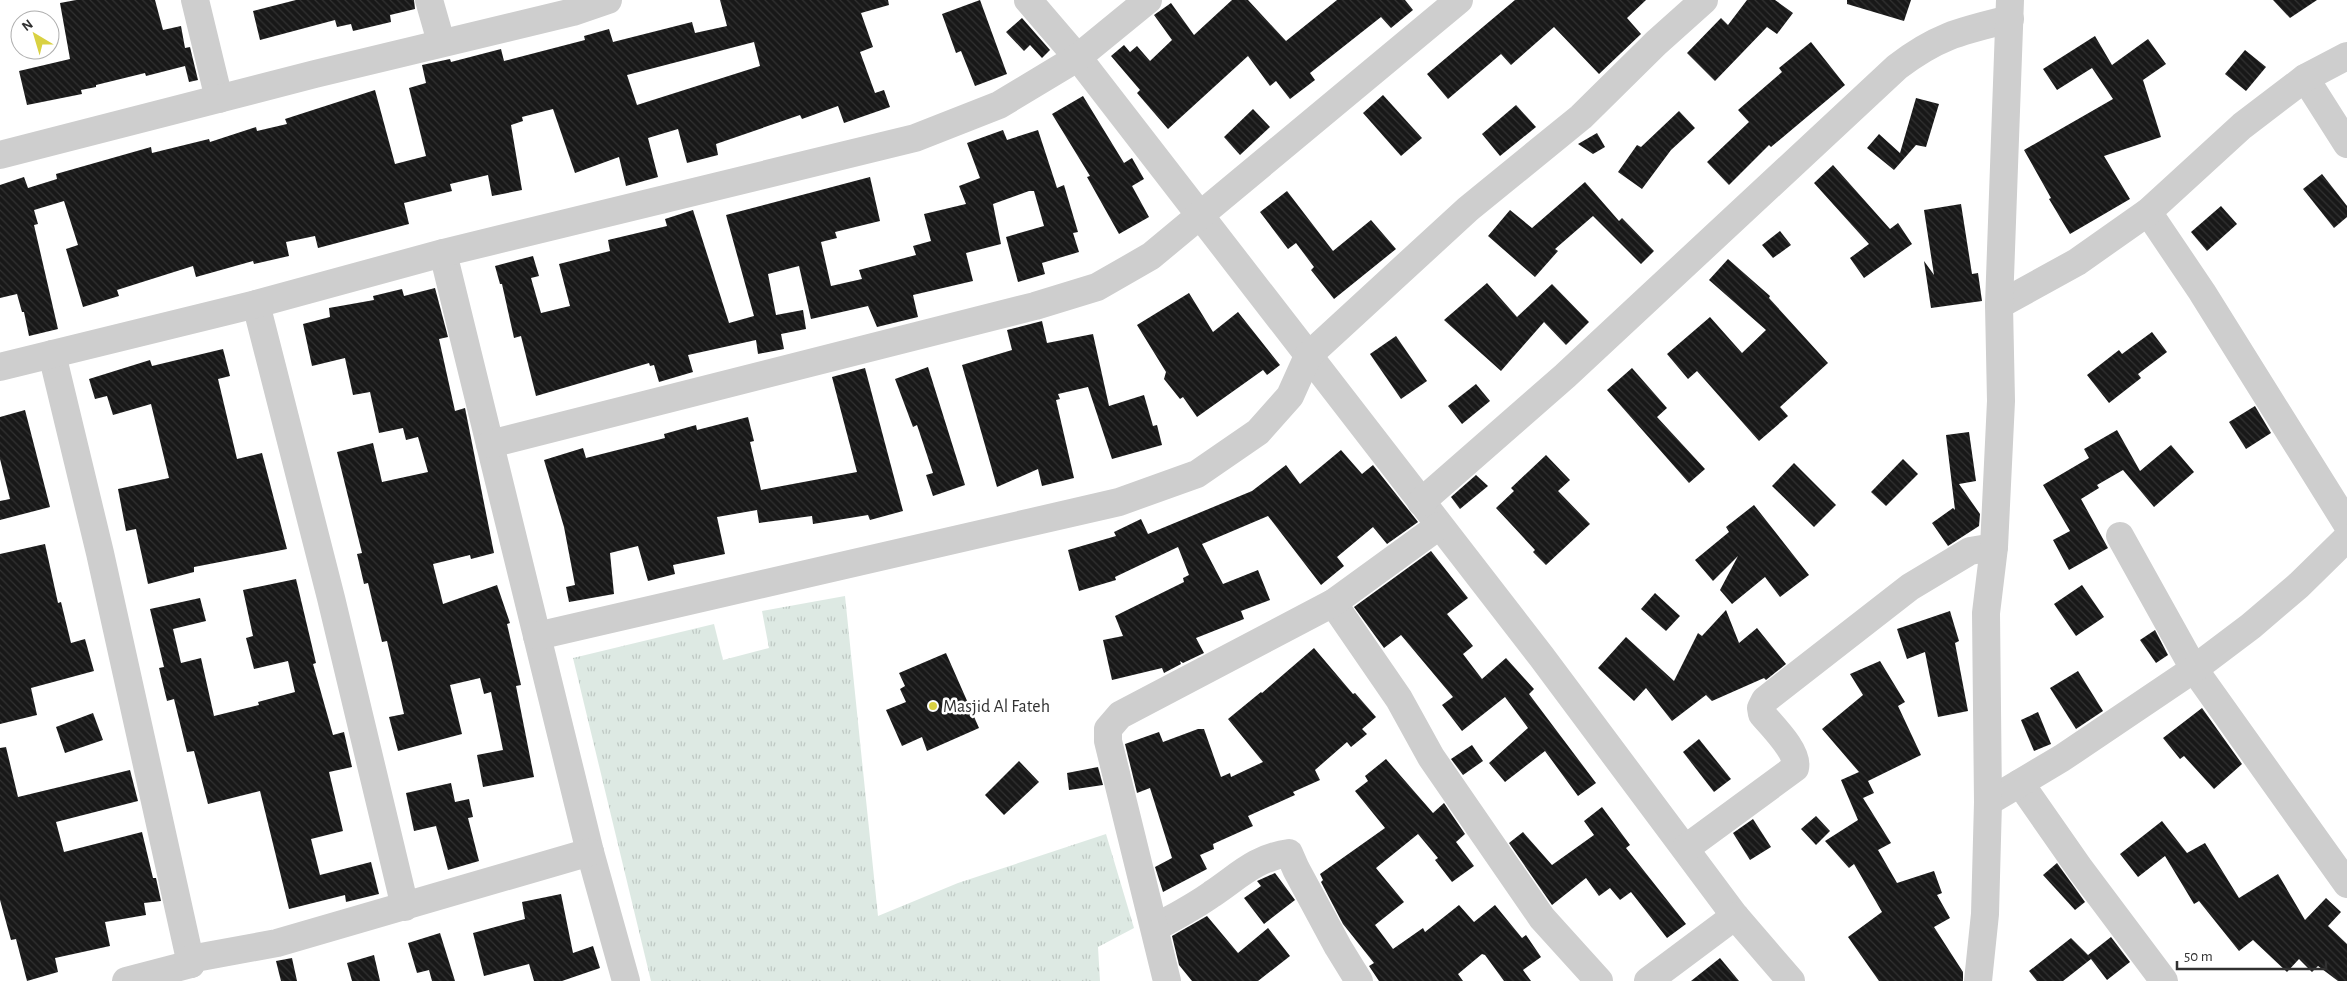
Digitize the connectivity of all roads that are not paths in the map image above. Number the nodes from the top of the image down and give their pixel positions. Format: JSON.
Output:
{"nodes":[{"id":1,"x":195,"y":0,"type":"edge"},
{"id":2,"x":429,"y":0,"type":"edge"},
{"id":3,"x":608,"y":0,"type":"edge"},
{"id":4,"x":1028,"y":0,"type":"edge"},
{"id":5,"x":1148,"y":0,"type":"edge"},
{"id":6,"x":1460,"y":0,"type":"edge"},
{"id":7,"x":1704,"y":0,"type":"edge"},
{"id":8,"x":2010,"y":10,"type":"edge"},
{"id":9,"x":441,"y":42,"type":"junction"},
{"id":10,"x":2347,"y":56,"type":"edge"},
{"id":11,"x":1078,"y":58,"type":"junction"},
{"id":12,"x":2305,"y":78,"type":"junction"},
{"id":13,"x":219,"y":98,"type":"junction"},
{"id":14,"x":2347,"y":144,"type":"edge"},
{"id":15,"x":0,"y":155,"type":"edge"},
{"id":16,"x":2148,"y":212,"type":"junction"},
{"id":17,"x":1199,"y":214,"type":"junction"},
{"id":18,"x":443,"y":253,"type":"junction"},
{"id":19,"x":256,"y":304,"type":"junction"},
{"id":20,"x":1999,"y":305,"type":"junction"},
{"id":21,"x":52,"y":354,"type":"junction"},
{"id":22,"x":1308,"y":356,"type":"junction"},
{"id":23,"x":0,"y":367,"type":"edge"},
{"id":24,"x":490,"y":444,"type":"junction"},
{"id":25,"x":1421,"y":502,"type":"junction"},
{"id":26,"x":2347,"y":524,"type":"edge"},
{"id":27,"x":1439,"y":526,"type":"junction"},
{"id":28,"x":2120,"y":536,"type":"dead end"},
{"id":29,"x":2347,"y":538,"type":"edge"},
{"id":30,"x":1994,"y":547,"type":"junction"},
{"id":31,"x":1333,"y":603,"type":"junction"},
{"id":32,"x":537,"y":636,"type":"junction"},
{"id":33,"x":2194,"y":668,"type":"junction"},
{"id":34,"x":2020,"y":783,"type":"junction"},
{"id":35,"x":1988,"y":802,"type":"junction"},
{"id":36,"x":1686,"y":848,"type":"junction"},
{"id":37,"x":590,"y":852,"type":"junction"},
{"id":38,"x":2347,"y":884,"type":"edge"},
{"id":39,"x":405,"y":907,"type":"junction"},
{"id":40,"x":1735,"y":916,"type":"junction"},
{"id":41,"x":1155,"y":928,"type":"junction"},
{"id":42,"x":195,"y":968,"type":"edge"},
{"id":43,"x":126,"y":981,"type":"edge"},
{"id":44,"x":626,"y":981,"type":"edge"},
{"id":45,"x":1167,"y":981,"type":"edge"},
{"id":46,"x":1359,"y":981,"type":"edge"},
{"id":47,"x":1599,"y":981,"type":"edge"},
{"id":48,"x":1648,"y":981,"type":"edge"},
{"id":49,"x":1791,"y":981,"type":"edge"},
{"id":50,"x":1978,"y":981,"type":"edge"},
{"id":51,"x":2164,"y":981,"type":"edge"}],
"edges":[{"from":1,"to":13,"type":"street"},
{"from":2,"to":9,"type":"street"},
{"from":3,"to":9,"type":"street"},
{"from":4,"to":11,"type":"street"},
{"from":5,"to":11,"type":"street"},
{"from":6,"to":17,"type":"street"},
{"from":7,"to":22,"type":"street"},
{"from":8,"to":20,"type":"street"},
{"from":8,"to":25,"type":"street"},
{"from":9,"to":13,"type":"street"},
{"from":10,"to":12,"type":"street"},
{"from":11,"to":17,"type":"street"},
{"from":11,"to":18,"type":"street"},
{"from":12,"to":14,"type":"street"},
{"from":12,"to":16,"type":"street"},
{"from":13,"to":15,"type":"street"},
{"from":16,"to":20,"type":"street"},
{"from":16,"to":26,"type":"street"},
{"from":17,"to":22,"type":"street"},
{"from":17,"to":24,"type":"street"},
{"from":18,"to":19,"type":"street"},
{"from":18,"to":24,"type":"street"},
{"from":19,"to":21,"type":"street"},
{"from":19,"to":39,"type":"street"},
{"from":20,"to":30,"type":"street"},
{"from":21,"to":23,"type":"street"},
{"from":21,"to":42,"type":"street"},
{"from":22,"to":25,"type":"street"},
{"from":22,"to":32,"type":"street"},
{"from":24,"to":32,"type":"street"},
{"from":25,"to":27,"type":"street"},
{"from":27,"to":31,"type":"street"},
{"from":27,"to":36,"type":"street"},
{"from":28,"to":33,"type":"street"},
{"from":29,"to":33,"type":"street"},
{"from":30,"to":35,"type":"street"},
{"from":30,"to":36,"type":"street"},
{"from":31,"to":41,"type":"street"},
{"from":31,"to":47,"type":"street"},
{"from":32,"to":37,"type":"street"},
{"from":33,"to":34,"type":"street"},
{"from":33,"to":38,"type":"street"},
{"from":34,"to":35,"type":"street"},
{"from":34,"to":51,"type":"street"},
{"from":35,"to":50,"type":"street"},
{"from":36,"to":40,"type":"street"},
{"from":37,"to":39,"type":"street"},
{"from":37,"to":44,"type":"street"},
{"from":39,"to":42,"type":"street"},
{"from":40,"to":48,"type":"street"},
{"from":40,"to":49,"type":"street"},
{"from":41,"to":45,"type":"street"},
{"from":41,"to":46,"type":"street"},
{"from":42,"to":43,"type":"street"}]}
